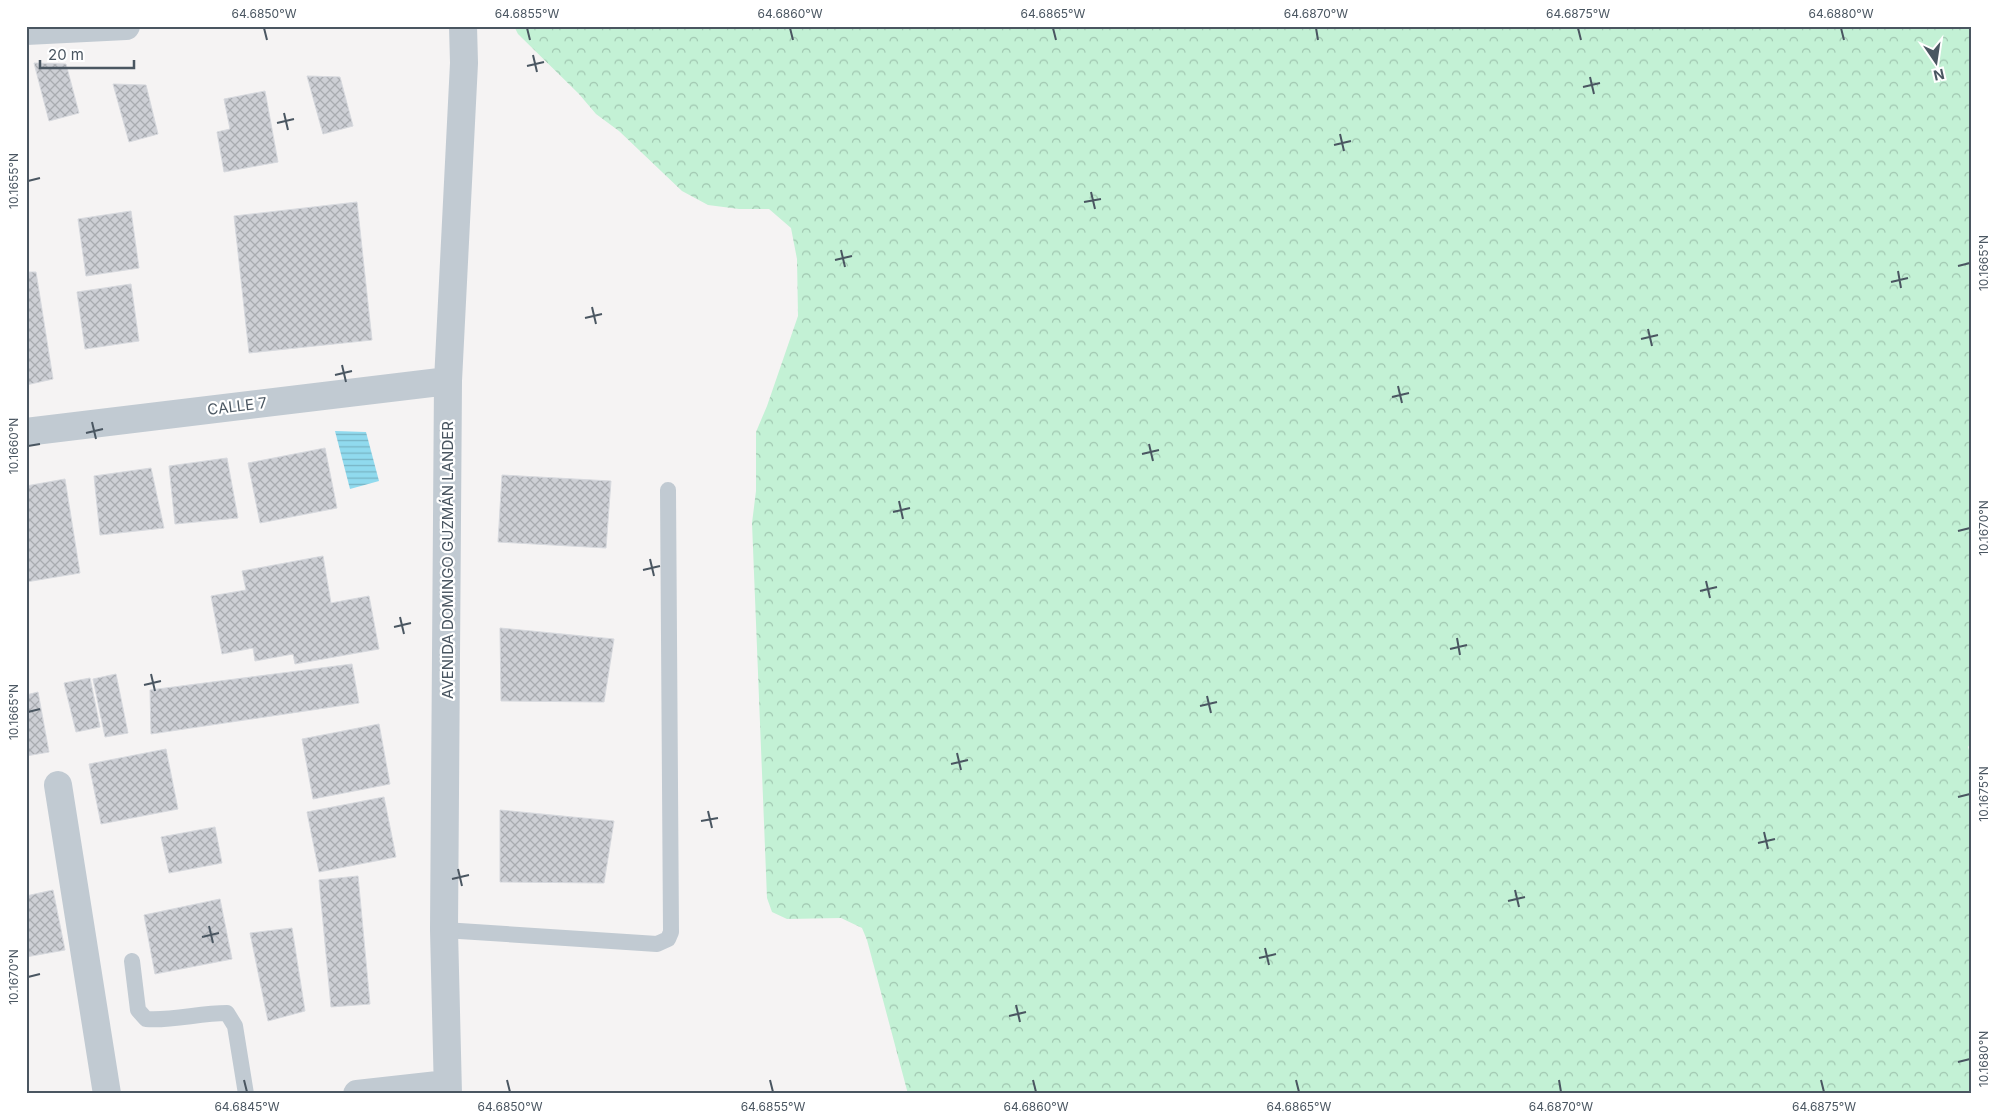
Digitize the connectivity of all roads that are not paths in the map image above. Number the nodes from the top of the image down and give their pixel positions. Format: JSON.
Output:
{"nodes":[{"id":1,"x":126,"y":26,"type":"edge"},
{"id":2,"x":464,"y":26,"type":"edge"},
{"id":3,"x":26,"y":31,"type":"edge"},
{"id":4,"x":448,"y":381,"type":"junction"},
{"id":5,"x":26,"y":432,"type":"edge"},
{"id":6,"x":668,"y":490,"type":"dead end"},
{"id":7,"x":58,"y":785,"type":"dead end"},
{"id":8,"x":444,"y":930,"type":"junction"},
{"id":9,"x":132,"y":961,"type":"dead end"},
{"id":10,"x":447,"y":1089,"type":"edge"},
{"id":11,"x":106,"y":1094,"type":"edge"},
{"id":12,"x":246,"y":1094,"type":"edge"},
{"id":13,"x":357,"y":1094,"type":"edge"}],
"edges":[{"from":1,"to":3,"type":"street"},
{"from":2,"to":4,"type":"street","name":"AVENIDA DOMINGO GUZMÁN LANDER"},
{"from":4,"to":5,"type":"street","name":"CALLE 7"},
{"from":4,"to":8,"type":"street","name":"AVENIDA DOMINGO GUZMÁN LANDER"},
{"from":6,"to":8,"type":"lane"},
{"from":7,"to":11,"type":"street"},
{"from":8,"to":10,"type":"street","name":"AVENIDA DOMINGO GUZMÁN LANDER"},
{"from":9,"to":12,"type":"lane"},
{"from":10,"to":13,"type":"street"}]}
